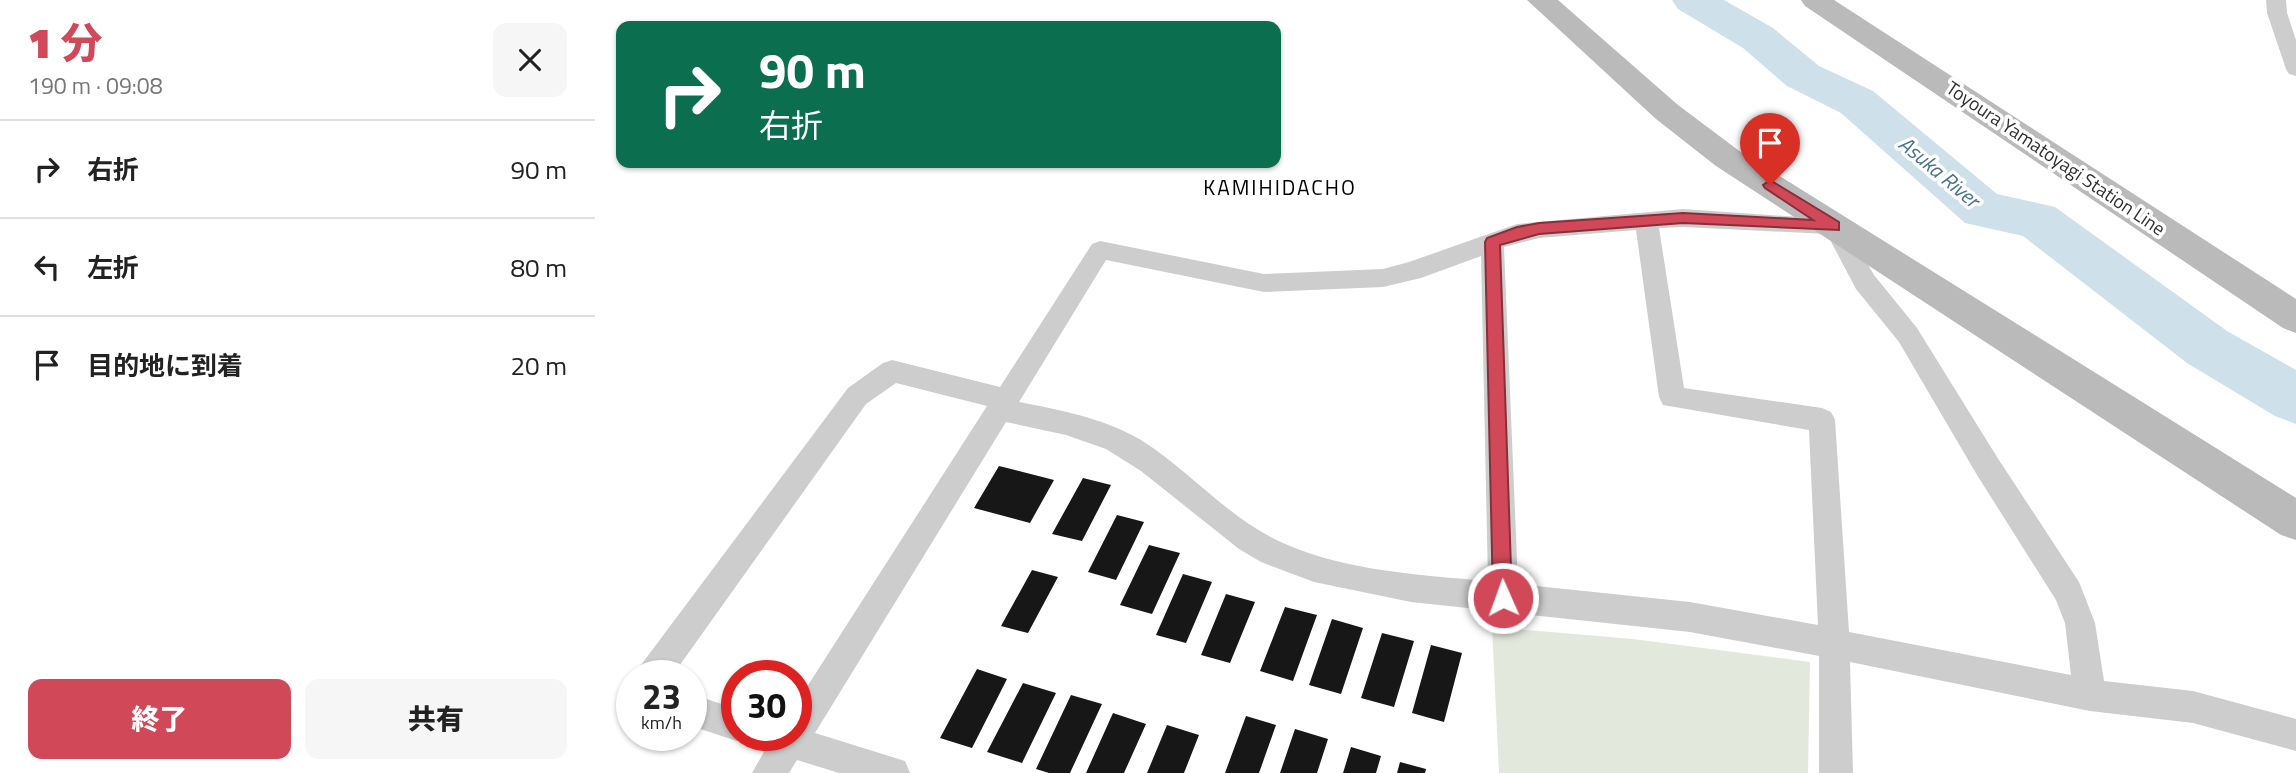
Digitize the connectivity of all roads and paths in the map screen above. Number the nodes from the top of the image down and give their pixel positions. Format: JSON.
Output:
{"nodes":[{"id":1,"x":1541,"y":0,"type":"edge"},
{"id":2,"x":1815,"y":0,"type":"edge"},
{"id":3,"x":2277,"y":0,"type":"edge"},
{"id":4,"x":2296,"y":4,"type":"edge"},
{"id":5,"x":2296,"y":69,"type":"edge"},
{"id":6,"x":1646,"y":222,"type":"junction"},
{"id":7,"x":1834,"y":226,"type":"junction"},
{"id":8,"x":1492,"y":242,"type":"junction"},
{"id":9,"x":2296,"y":318,"type":"edge"},
{"id":10,"x":1002,"y":404,"type":"junction"},
{"id":11,"x":2296,"y":521,"type":"edge"},
{"id":12,"x":1503,"y":598,"type":"junction"},
{"id":13,"x":1834,"y":645,"type":"junction"},
{"id":14,"x":664,"y":660,"type":"edge"},
{"id":15,"x":2090,"y":695,"type":"junction"},
{"id":16,"x":812,"y":699,"type":"edge"},
{"id":17,"x":2296,"y":736,"type":"edge"},
{"id":18,"x":812,"y":744,"type":"edge"},
{"id":19,"x":780,"y":751,"type":"edge"},
{"id":20,"x":769,"y":773,"type":"edge"},
{"id":21,"x":893,"y":773,"type":"edge"},
{"id":22,"x":1836,"y":773,"type":"edge"}],
"edges":[{"from":1,"to":7,"type":"street"},
{"from":2,"to":9,"type":"street","name":"Toyoura Yamatoyagi Station Line"},
{"from":3,"to":4,"type":"street"},
{"from":3,"to":5,"type":"street"},
{"from":6,"to":7,"type":"street"},
{"from":6,"to":8,"type":"street"},
{"from":6,"to":13,"type":"street"},
{"from":7,"to":11,"type":"street"},
{"from":7,"to":15,"type":"street"},
{"from":8,"to":10,"type":"street"},
{"from":8,"to":12,"type":"street"},
{"from":10,"to":12,"type":"street"},
{"from":10,"to":14,"type":"street"},
{"from":10,"to":16,"type":"street"},
{"from":12,"to":13,"type":"street"},
{"from":13,"to":15,"type":"street"},
{"from":13,"to":22,"type":"street"},
{"from":15,"to":17,"type":"street"},
{"from":18,"to":21,"type":"street"},
{"from":19,"to":20,"type":"street"}]}
